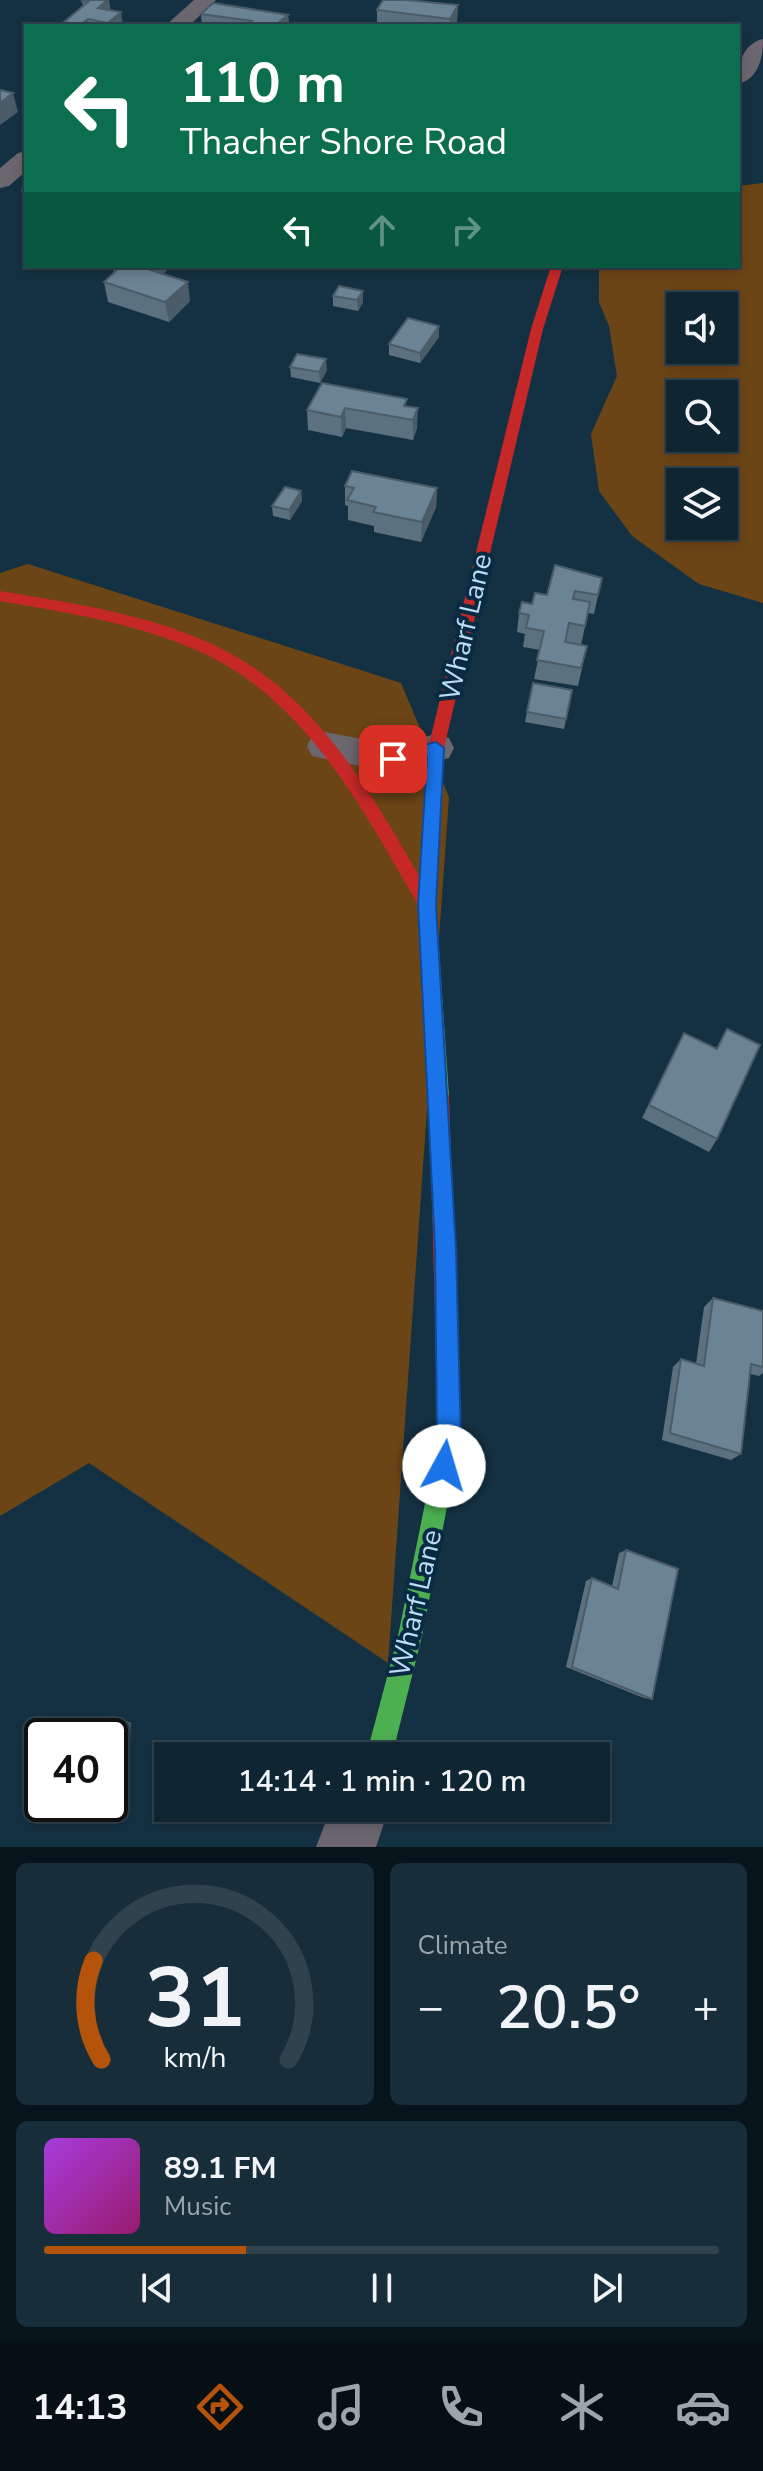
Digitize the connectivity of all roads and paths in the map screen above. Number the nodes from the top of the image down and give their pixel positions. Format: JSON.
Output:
{"nodes":[{"id":1,"x":206,"y":0,"type":"edge"},
{"id":2,"x":178,"y":24,"type":"edge"},
{"id":3,"x":763,"y":45,"type":"edge"},
{"id":4,"x":740,"y":74,"type":"edge"},
{"id":5,"x":24,"y":160,"type":"edge"},
{"id":6,"x":0,"y":181,"type":"edge"},
{"id":7,"x":556,"y":268,"type":"edge"},
{"id":8,"x":0,"y":596,"type":"edge"},
{"id":9,"x":325,"y":746,"type":"junction"},
{"id":10,"x":436,"y":748,"type":"junction"},
{"id":11,"x":427,"y":905,"type":"junction"},
{"id":12,"x":383,"y":1742,"type":"edge"},
{"id":13,"x":355,"y":1822,"type":"edge"},
{"id":14,"x":346,"y":1847,"type":"edge"}],
"edges":[{"from":1,"to":2,"type":"street"},
{"from":3,"to":4,"type":"street"},
{"from":5,"to":6,"type":"street"},
{"from":7,"to":10,"type":"street","name":"Wharf Lane"},
{"from":8,"to":9,"type":"street"},
{"from":9,"to":10,"type":"street"},
{"from":9,"to":11,"type":"street"},
{"from":10,"to":11,"type":"street","name":"Wharf Lane"},
{"from":11,"to":12,"type":"street","name":"Wharf Lane"},
{"from":13,"to":14,"type":"street"}]}
